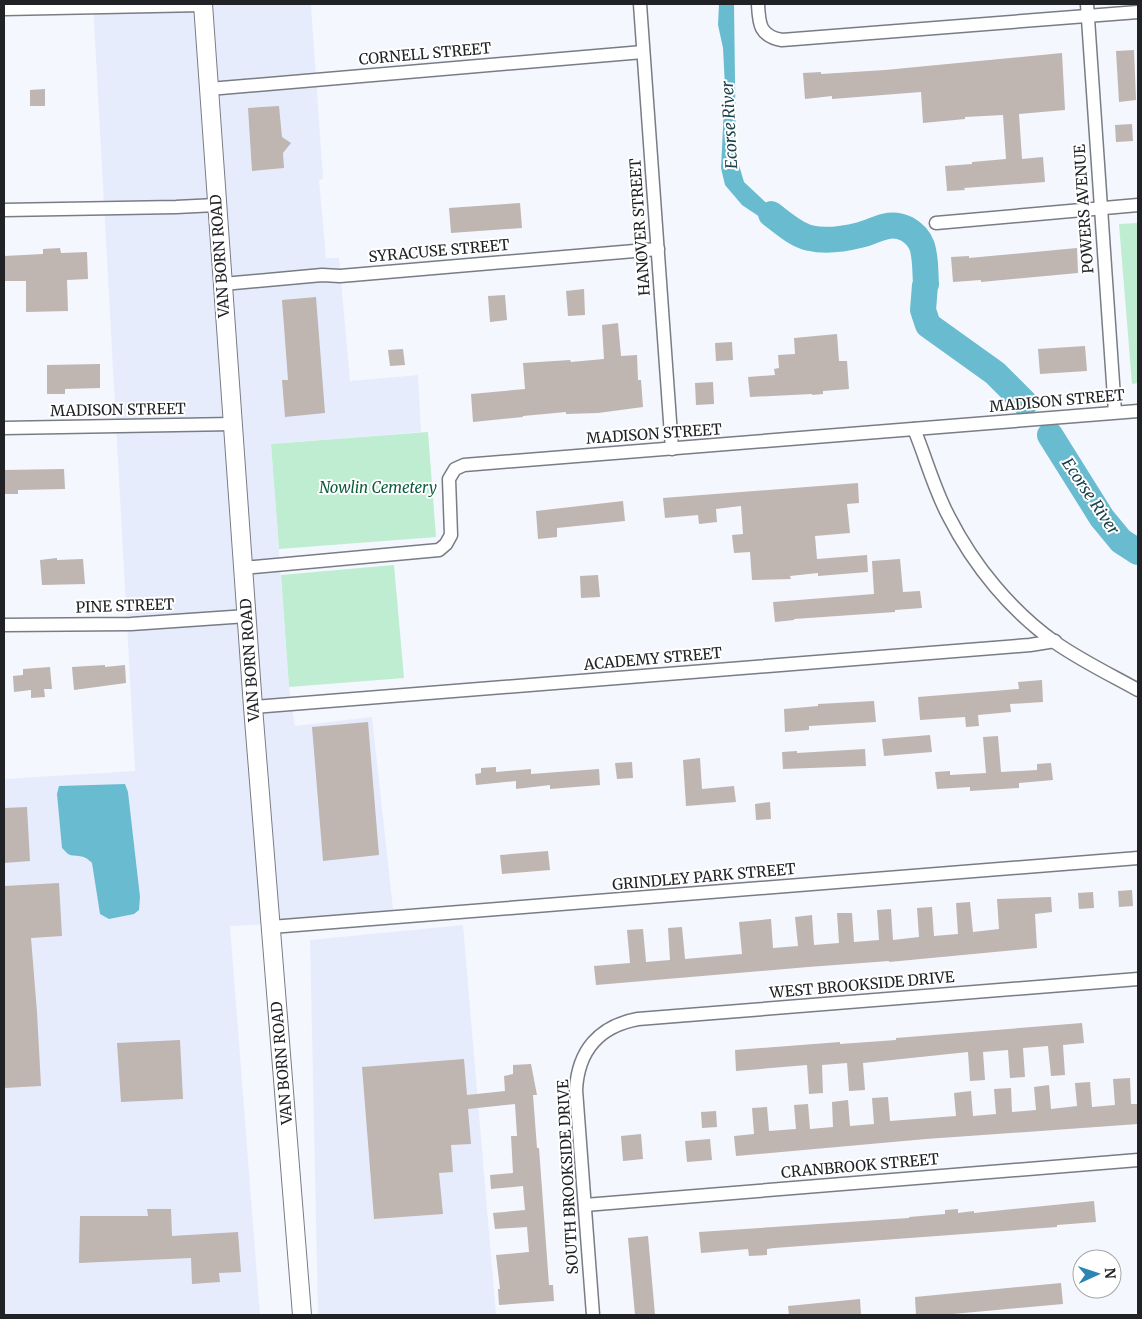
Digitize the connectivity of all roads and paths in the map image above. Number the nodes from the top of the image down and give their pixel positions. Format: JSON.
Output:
{"nodes":[{"id":1,"x":203,"y":4,"type":"edge"},
{"id":2,"x":640,"y":4,"type":"edge"},
{"id":3,"x":758,"y":4,"type":"edge"},
{"id":4,"x":1087,"y":4,"type":"edge"},
{"id":5,"x":4,"y":9,"type":"edge"},
{"id":6,"x":1138,"y":12,"type":"edge"},
{"id":7,"x":1088,"y":17,"type":"junction"},
{"id":8,"x":643,"y":52,"type":"junction"},
{"id":9,"x":209,"y":88,"type":"junction"},
{"id":10,"x":216,"y":205,"type":"junction"},
{"id":11,"x":1138,"y":205,"type":"edge"},
{"id":12,"x":1100,"y":209,"type":"junction"},
{"id":13,"x":4,"y":210,"type":"edge"},
{"id":14,"x":936,"y":223,"type":"dead end"},
{"id":15,"x":658,"y":248,"type":"junction"},
{"id":16,"x":223,"y":284,"type":"junction"},
{"id":17,"x":1138,"y":410,"type":"edge"},
{"id":18,"x":1115,"y":412,"type":"junction"},
{"id":19,"x":233,"y":424,"type":"junction"},
{"id":20,"x":4,"y":428,"type":"edge"},
{"id":21,"x":914,"y":429,"type":"junction"},
{"id":22,"x":672,"y":448,"type":"junction"},
{"id":23,"x":243,"y":568,"type":"junction"},
{"id":24,"x":247,"y":616,"type":"junction"},
{"id":25,"x":4,"y":625,"type":"edge"},
{"id":26,"x":1054,"y":641,"type":"junction"},
{"id":27,"x":1138,"y":690,"type":"edge"},
{"id":28,"x":254,"y":707,"type":"junction"},
{"id":29,"x":1138,"y":858,"type":"edge"},
{"id":30,"x":271,"y":928,"type":"junction"},
{"id":31,"x":1138,"y":979,"type":"edge"},
{"id":32,"x":594,"y":1042,"type":"joint"},
{"id":33,"x":1138,"y":1160,"type":"edge"},
{"id":34,"x":585,"y":1206,"type":"junction"},
{"id":35,"x":302,"y":1315,"type":"edge"},
{"id":36,"x":593,"y":1315,"type":"edge"}],
"edges":[{"from":1,"to":5,"type":"street"},
{"from":1,"to":9,"type":"main road","name":"VAN BORN ROAD"},
{"from":2,"to":8,"type":"street","name":"HANOVER STREET"},
{"from":3,"to":7,"type":"street"},
{"from":4,"to":7,"type":"street","name":"POWERS AVENUE"},
{"from":6,"to":7,"type":"street"},
{"from":7,"to":12,"type":"street","name":"POWERS AVENUE"},
{"from":8,"to":9,"type":"street","name":"CORNELL STREET"},
{"from":8,"to":15,"type":"street","name":"HANOVER STREET"},
{"from":9,"to":10,"type":"main road","name":"VAN BORN ROAD"},
{"from":10,"to":13,"type":"street"},
{"from":10,"to":16,"type":"main road","name":"VAN BORN ROAD"},
{"from":11,"to":12,"type":"street"},
{"from":12,"to":14,"type":"street"},
{"from":12,"to":18,"type":"street","name":"POWERS AVENUE"},
{"from":15,"to":16,"type":"street","name":"SYRACUSE STREET"},
{"from":15,"to":22,"type":"street","name":"HANOVER STREET"},
{"from":16,"to":19,"type":"main road","name":"VAN BORN ROAD"},
{"from":17,"to":18,"type":"street","name":"MADISON STREET"},
{"from":18,"to":21,"type":"street","name":"MADISON STREET"},
{"from":19,"to":20,"type":"street","name":"MADISON STREET"},
{"from":19,"to":23,"type":"main road","name":"VAN BORN ROAD"},
{"from":21,"to":22,"type":"street","name":"MADISON STREET"},
{"from":21,"to":26,"type":"street"},
{"from":22,"to":23,"type":"street","name":"MADISON STREET"},
{"from":23,"to":24,"type":"main road","name":"VAN BORN ROAD"},
{"from":24,"to":25,"type":"street","name":"PINE STREET"},
{"from":24,"to":28,"type":"main road","name":"VAN BORN ROAD"},
{"from":26,"to":27,"type":"street"},
{"from":26,"to":28,"type":"street","name":"ACADEMY STREET"},
{"from":28,"to":30,"type":"main road","name":"VAN BORN ROAD"},
{"from":29,"to":30,"type":"street","name":"GRINDLEY PARK STREET"},
{"from":30,"to":35,"type":"main road","name":"VAN BORN ROAD"},
{"from":31,"to":32,"type":"street","name":"WEST BROOKSIDE DRIVE"},
{"from":32,"to":34,"type":"street","name":"SOUTH BROOKSIDE DRIVE"},
{"from":33,"to":34,"type":"street","name":"CRANBROOK STREET"},
{"from":34,"to":36,"type":"street","name":"SOUTH BROOKSIDE DRIVE"}]}
